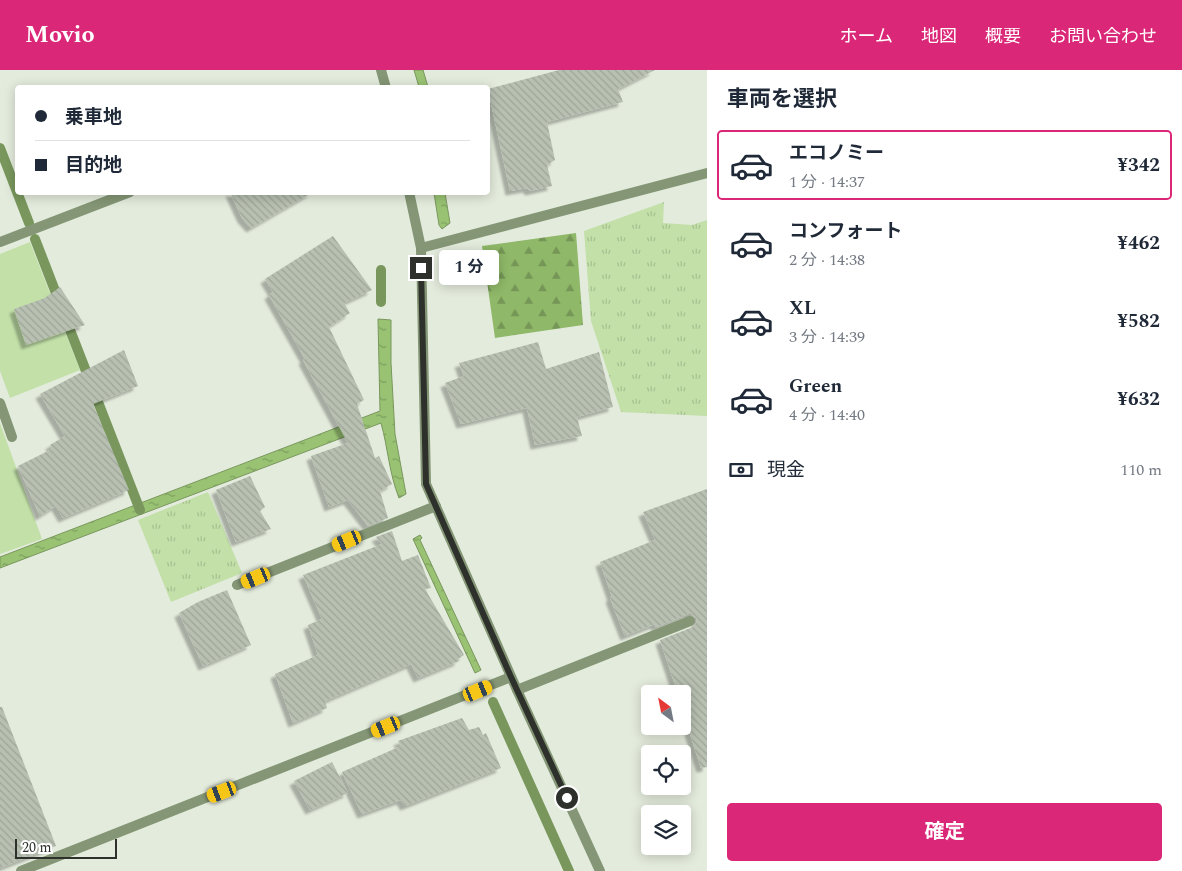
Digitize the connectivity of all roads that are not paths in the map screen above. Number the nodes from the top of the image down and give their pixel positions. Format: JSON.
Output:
{"nodes":[{"id":1,"x":381,"y":70,"type":"edge"},
{"id":2,"x":385,"y":85,"type":"edge"},
{"id":3,"x":707,"y":172,"type":"edge"},
{"id":4,"x":122,"y":195,"type":"edge"},
{"id":5,"x":410,"y":195,"type":"edge"},
{"id":6,"x":0,"y":242,"type":"edge"},
{"id":7,"x":421,"y":248,"type":"junction"},
{"id":8,"x":0,"y":403,"type":"edge"},
{"id":9,"x":12,"y":437,"type":"dead end"},
{"id":10,"x":436,"y":506,"type":"junction"},
{"id":11,"x":237,"y":585,"type":"dead end"},
{"id":12,"x":690,"y":620,"type":"dead end"},
{"id":13,"x":511,"y":677,"type":"junction"},
{"id":14,"x":517,"y":690,"type":"junction"},
{"id":15,"x":21,"y":871,"type":"edge"},
{"id":16,"x":600,"y":871,"type":"edge"}],
"edges":[{"from":1,"to":2,"type":"street"},
{"from":3,"to":7,"type":"street"},
{"from":4,"to":6,"type":"street"},
{"from":5,"to":7,"type":"street"},
{"from":7,"to":10,"type":"street"},
{"from":8,"to":9,"type":"street"},
{"from":10,"to":11,"type":"street"},
{"from":10,"to":13,"type":"street"},
{"from":12,"to":14,"type":"street"},
{"from":13,"to":14,"type":"street"},
{"from":13,"to":15,"type":"street"},
{"from":14,"to":16,"type":"street"}]}
